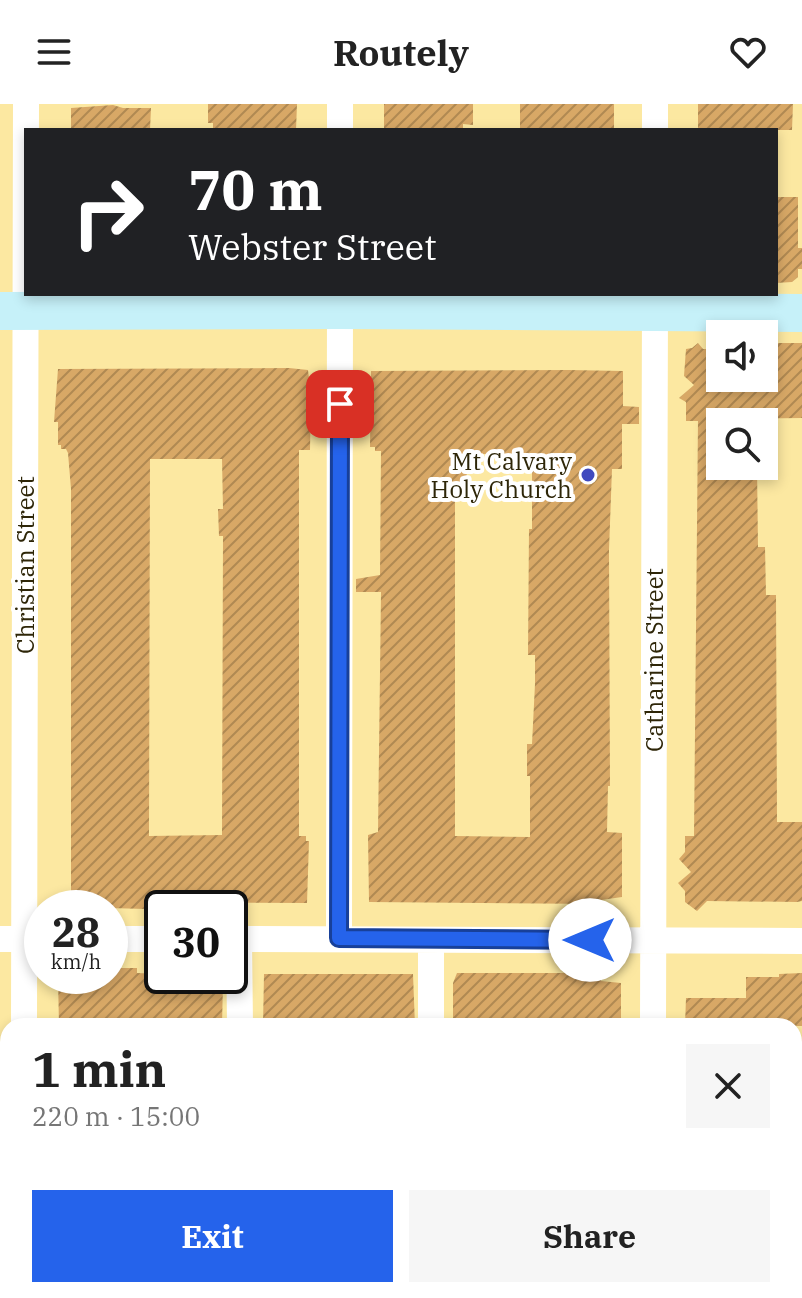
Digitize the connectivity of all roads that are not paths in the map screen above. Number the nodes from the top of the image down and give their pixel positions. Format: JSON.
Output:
{"nodes":[{"id":1,"x":26,"y":104,"type":"edge"},
{"id":2,"x":340,"y":104,"type":"edge"},
{"id":3,"x":655,"y":104,"type":"edge"},
{"id":4,"x":24,"y":128,"type":"edge"},
{"id":5,"x":340,"y":128,"type":"edge"},
{"id":6,"x":655,"y":128,"type":"edge"},
{"id":7,"x":24,"y":134,"type":"edge"},
{"id":8,"x":340,"y":302,"type":"edge"},
{"id":9,"x":655,"y":303,"type":"edge"},
{"id":10,"x":12,"y":311,"type":"edge"},
{"id":11,"x":802,"y":313,"type":"edge"},
{"id":12,"x":339,"y":938,"type":"junction"},
{"id":13,"x":22,"y":939,"type":"edge"},
{"id":14,"x":248,"y":939,"type":"edge"},
{"id":15,"x":431,"y":940,"type":"junction"},
{"id":16,"x":653,"y":940,"type":"junction"},
{"id":17,"x":802,"y":941,"type":"edge"},
{"id":18,"x":238,"y":994,"type":"edge"},
{"id":19,"x":24,"y":1018,"type":"edge"},
{"id":20,"x":240,"y":1018,"type":"edge"},
{"id":21,"x":431,"y":1018,"type":"edge"},
{"id":22,"x":653,"y":1018,"type":"edge"}],
"edges":[{"from":1,"to":4,"type":"street","name":"Christian Street"},
{"from":2,"to":5,"type":"street"},
{"from":3,"to":6,"type":"street"},
{"from":7,"to":10,"type":"street","name":"Christian Street"},
{"from":8,"to":9,"type":"street"},
{"from":8,"to":10,"type":"street"},
{"from":8,"to":12,"type":"street"},
{"from":9,"to":11,"type":"street"},
{"from":9,"to":16,"type":"street","name":"Catharine Street"},
{"from":10,"to":13,"type":"street","name":"Christian Street"},
{"from":12,"to":14,"type":"street"},
{"from":12,"to":15,"type":"street"},
{"from":13,"to":19,"type":"street","name":"Christian Street"},
{"from":15,"to":16,"type":"street"},
{"from":15,"to":21,"type":"street"},
{"from":16,"to":17,"type":"street"},
{"from":16,"to":22,"type":"street","name":"Catharine Street"},
{"from":18,"to":20,"type":"street"}]}
